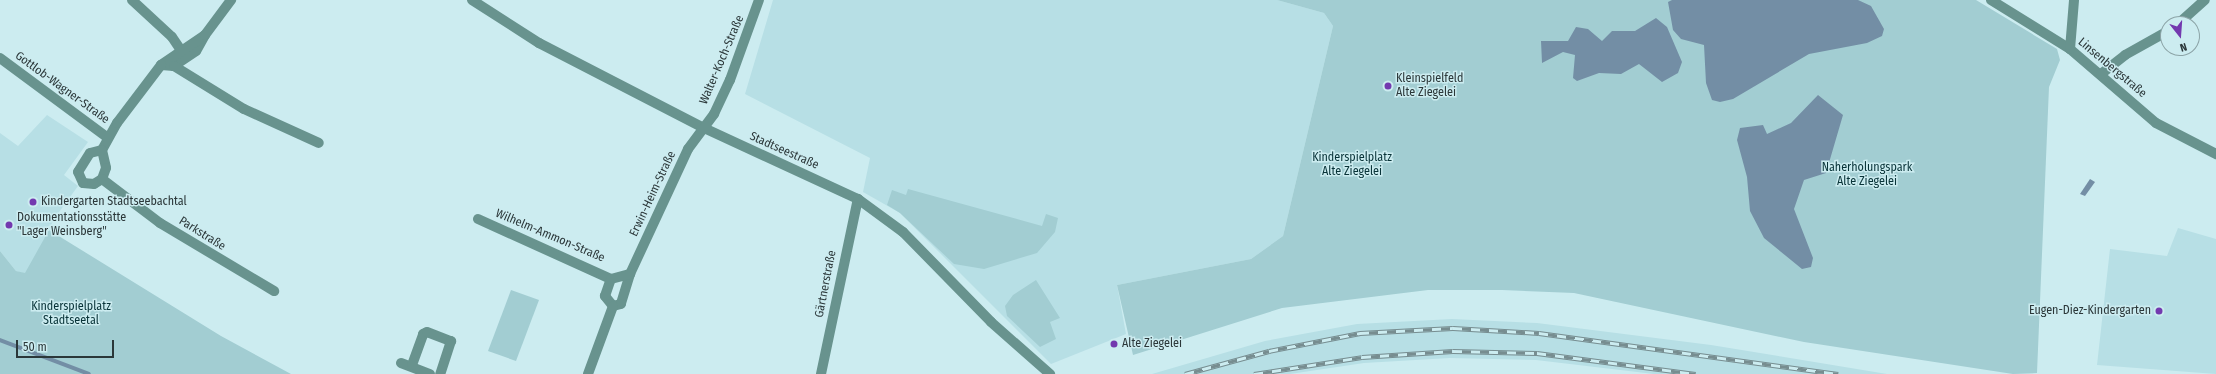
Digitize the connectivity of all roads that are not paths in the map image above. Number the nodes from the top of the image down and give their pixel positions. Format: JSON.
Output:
{"nodes":[{"id":1,"x":132,"y":0,"type":"edge"},
{"id":2,"x":231,"y":0,"type":"edge"},
{"id":3,"x":472,"y":0,"type":"edge"},
{"id":4,"x":759,"y":0,"type":"edge"},
{"id":5,"x":1991,"y":0,"type":"edge"},
{"id":6,"x":2074,"y":0,"type":"edge"},
{"id":7,"x":2205,"y":0,"type":"edge"},
{"id":8,"x":2187,"y":16,"type":"edge"},
{"id":9,"x":205,"y":35,"type":"junction"},
{"id":10,"x":2160,"y":35,"type":"edge"},
{"id":11,"x":180,"y":49,"type":"junction"},
{"id":12,"x":2070,"y":49,"type":"junction"},
{"id":13,"x":0,"y":58,"type":"edge"},
{"id":14,"x":161,"y":65,"type":"junction"},
{"id":15,"x":174,"y":66,"type":"junction"},
{"id":16,"x":2102,"y":74,"type":"junction"},
{"id":17,"x":704,"y":128,"type":"junction"},
{"id":18,"x":108,"y":138,"type":"junction"},
{"id":19,"x":319,"y":143,"type":"dead end"},
{"id":20,"x":102,"y":150,"type":"junction"},
{"id":21,"x":2216,"y":154,"type":"edge"},
{"id":22,"x":102,"y":179,"type":"junction"},
{"id":23,"x":858,"y":199,"type":"junction"},
{"id":24,"x":478,"y":219,"type":"dead end"},
{"id":25,"x":630,"y":274,"type":"junction"},
{"id":26,"x":611,"y":279,"type":"junction"},
{"id":27,"x":274,"y":291,"type":"dead end"},
{"id":28,"x":613,"y":306,"type":"junction"},
{"id":29,"x":430,"y":374,"type":"edge"},
{"id":30,"x":440,"y":374,"type":"edge"},
{"id":31,"x":588,"y":374,"type":"edge"},
{"id":32,"x":821,"y":374,"type":"edge"},
{"id":33,"x":1050,"y":374,"type":"edge"}],
"edges":[{"from":1,"to":11,"type":"street"},
{"from":2,"to":9,"type":"street"},
{"from":3,"to":17,"type":"street","name":"Stadtseestraße"},
{"from":4,"to":17,"type":"street","name":"Walter-Koch-Straße"},
{"from":5,"to":12,"type":"street","name":"Linsenbergstraße"},
{"from":6,"to":12,"type":"street"},
{"from":7,"to":8,"type":"street"},
{"from":9,"to":11,"type":"street"},
{"from":9,"to":15,"type":"street"},
{"from":10,"to":16,"type":"street"},
{"from":11,"to":14,"type":"street"},
{"from":12,"to":16,"type":"street","name":"Linsenbergstraße"},
{"from":13,"to":18,"type":"street","name":"Gottlob-Wagner-Straße"},
{"from":14,"to":15,"type":"street"},
{"from":14,"to":18,"type":"street"},
{"from":15,"to":19,"type":"street"},
{"from":16,"to":21,"type":"street","name":"Linsenbergstraße"},
{"from":17,"to":23,"type":"street","name":"Stadtseestraße"},
{"from":17,"to":25,"type":"street","name":"Erwin-Heim-Straße"},
{"from":18,"to":20,"type":"street"},
{"from":20,"to":22,"type":"street"},
{"from":20,"to":22,"type":"street"},
{"from":22,"to":27,"type":"street","name":"Parkstraße"},
{"from":23,"to":32,"type":"street","name":"Gärtnerstraße"},
{"from":23,"to":33,"type":"street","name":"Stadtseestraße"},
{"from":24,"to":26,"type":"street","name":"Wilhelm-Ammon-Straße"},
{"from":25,"to":26,"type":"street"},
{"from":25,"to":28,"type":"street","name":"Erwin-Heim-Straße"},
{"from":26,"to":28,"type":"street"},
{"from":28,"to":31,"type":"street","name":"Erwin-Heim-Straße"},
{"from":29,"to":30,"type":"street"}]}
